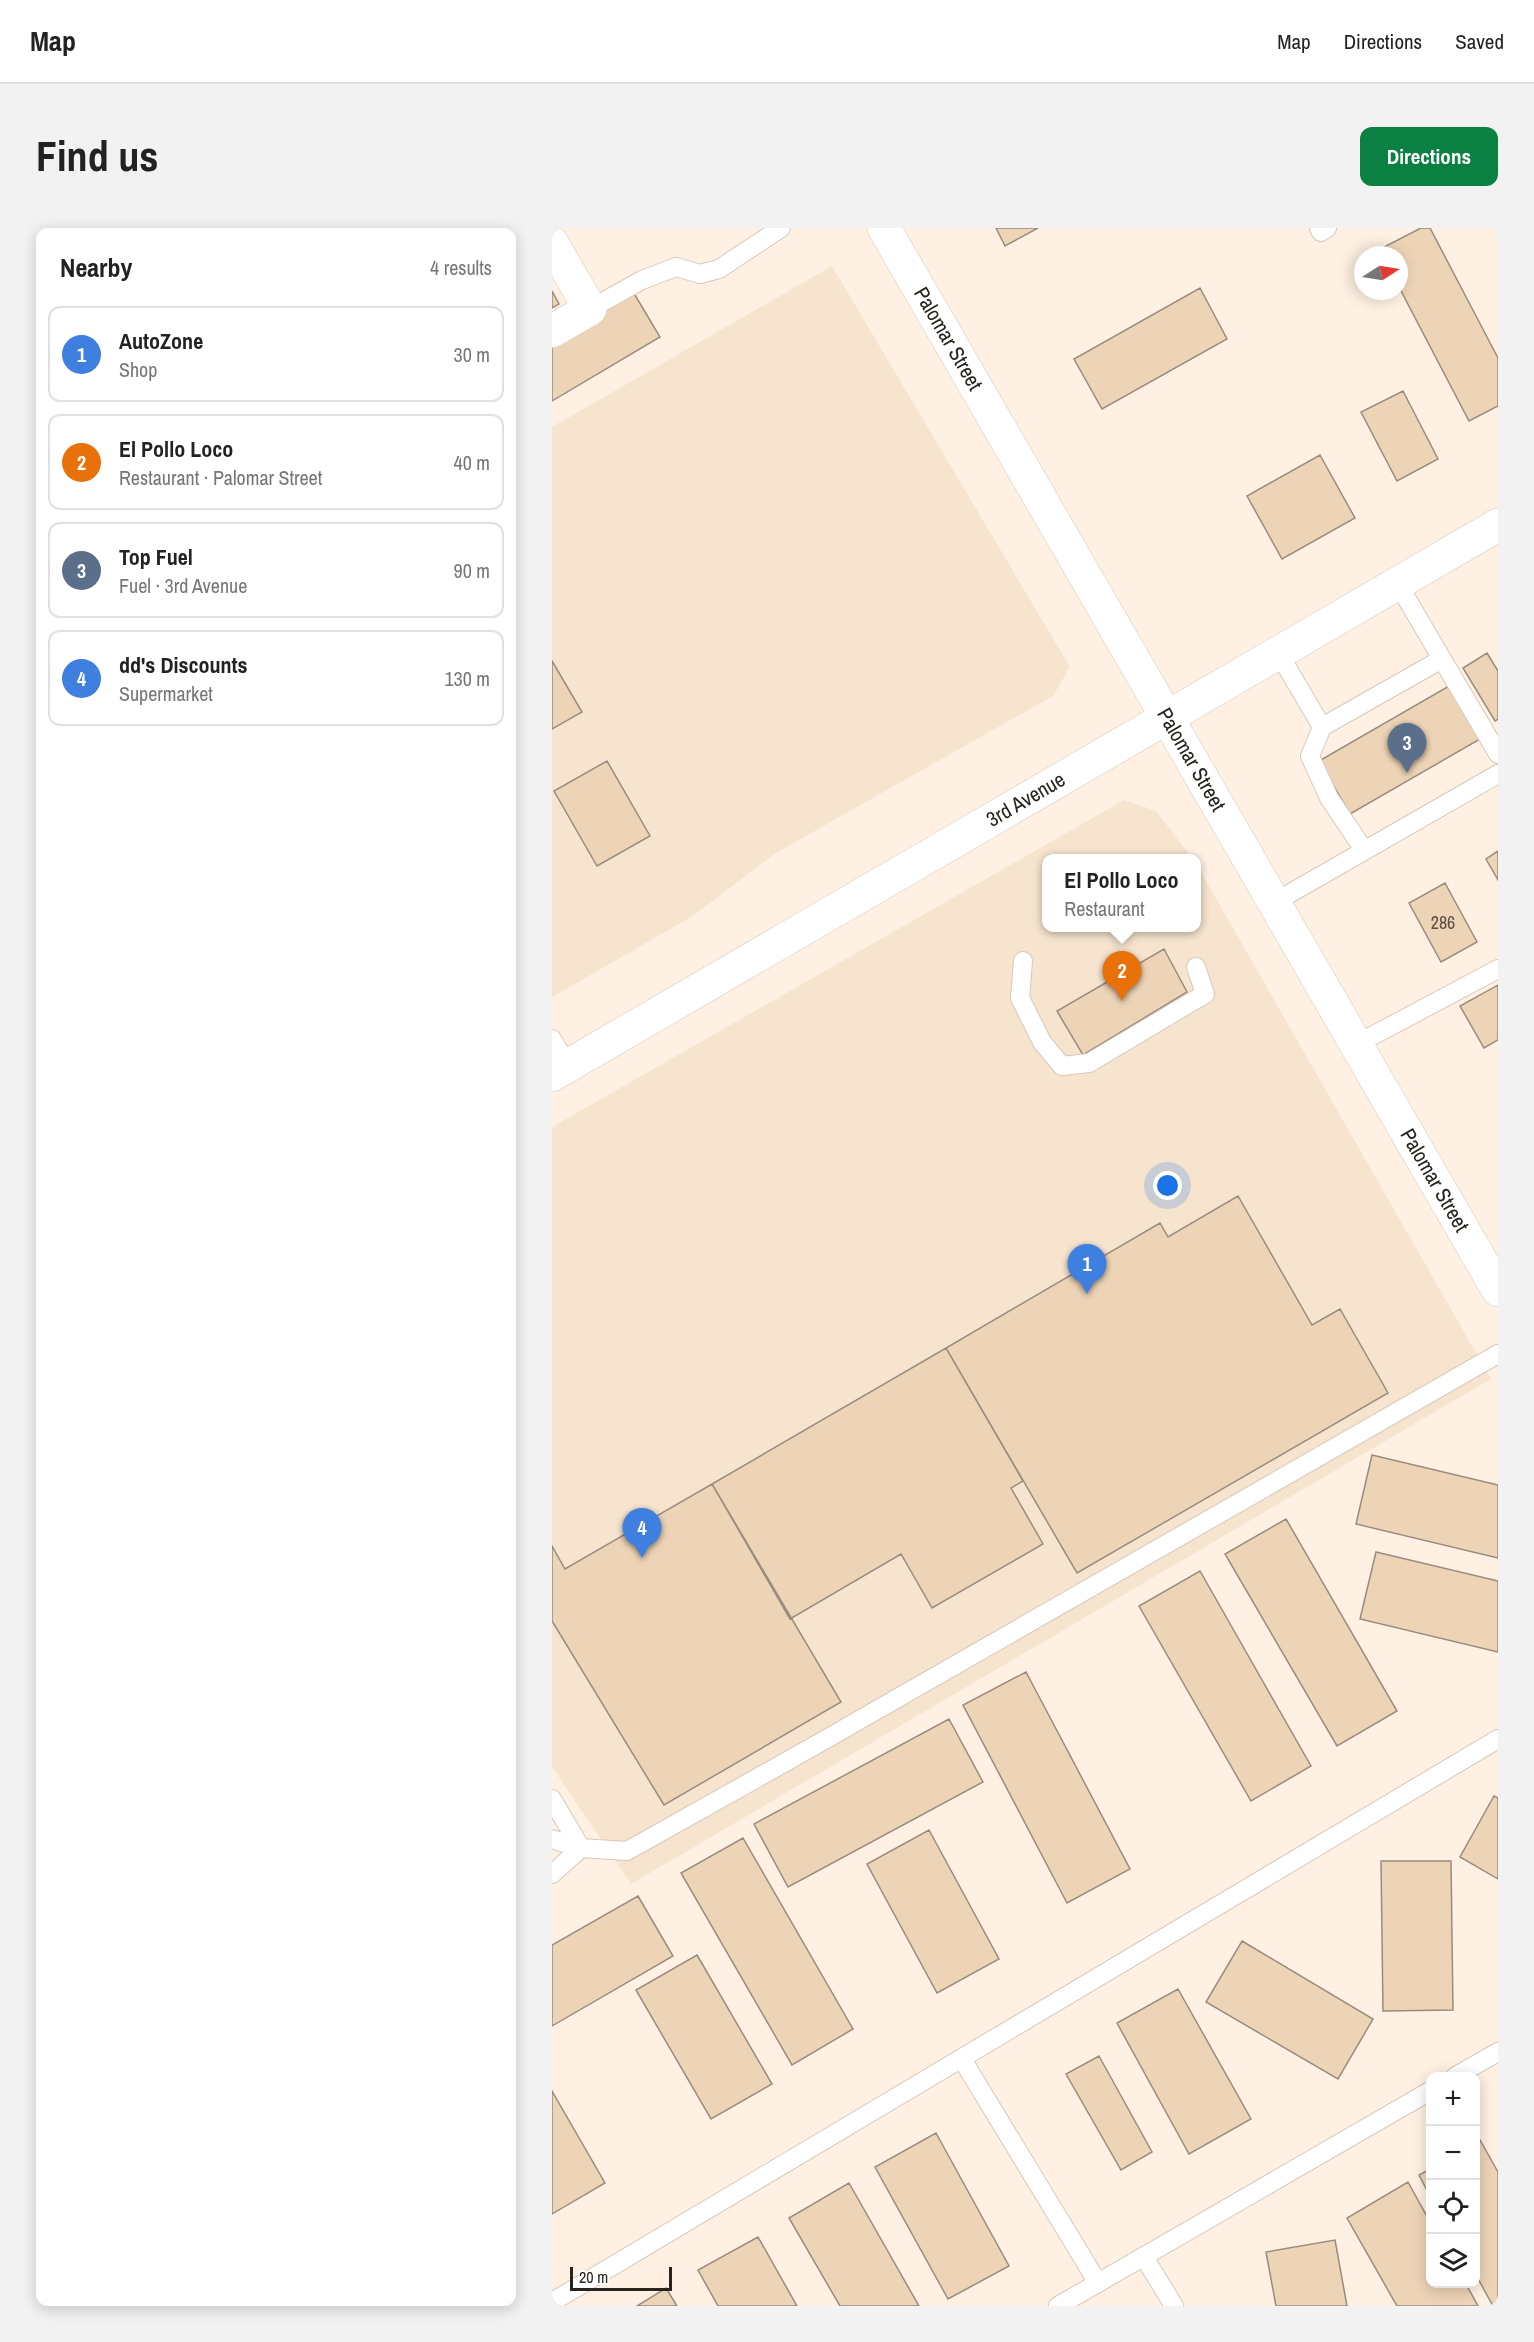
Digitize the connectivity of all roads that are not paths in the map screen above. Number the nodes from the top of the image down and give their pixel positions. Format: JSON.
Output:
{"nodes":[{"id":1,"x":781,"y":228,"type":"edge"},
{"id":2,"x":884,"y":228,"type":"edge"},
{"id":3,"x":1319,"y":228,"type":"edge"},
{"id":4,"x":1327,"y":228,"type":"edge"},
{"id":5,"x":552,"y":243,"type":"edge"},
{"id":6,"x":590,"y":309,"type":"junction"},
{"id":7,"x":552,"y":331,"type":"edge"},
{"id":8,"x":1498,"y":525,"type":"edge"},
{"id":9,"x":1398,"y":584,"type":"junction"},
{"id":10,"x":1279,"y":654,"type":"junction"},
{"id":11,"x":1442,"y":659,"type":"junction"},
{"id":12,"x":1168,"y":718,"type":"junction"},
{"id":13,"x":1322,"y":727,"type":"junction"},
{"id":14,"x":1498,"y":754,"type":"edge"},
{"id":15,"x":1498,"y":774,"type":"edge"},
{"id":16,"x":1364,"y":850,"type":"junction"},
{"id":17,"x":1275,"y":902,"type":"junction"},
{"id":18,"x":1023,"y":961,"type":"dead end"},
{"id":19,"x":1196,"y":967,"type":"dead end"},
{"id":20,"x":1498,"y":969,"type":"edge"},
{"id":21,"x":1357,"y":1044,"type":"junction"},
{"id":22,"x":557,"y":1060,"type":"edge"},
{"id":23,"x":1498,"y":1290,"type":"edge"},
{"id":24,"x":1498,"y":1354,"type":"edge"},
{"id":25,"x":1498,"y":1739,"type":"edge"},
{"id":26,"x":552,"y":1799,"type":"edge"},
{"id":27,"x":552,"y":1839,"type":"edge"},
{"id":28,"x":581,"y":1848,"type":"junction"},
{"id":29,"x":552,"y":1874,"type":"edge"},
{"id":30,"x":1498,"y":2052,"type":"edge"},
{"id":31,"x":962,"y":2059,"type":"junction"},
{"id":32,"x":1463,"y":2072,"type":"edge"},
{"id":33,"x":1426,"y":2094,"type":"edge"},
{"id":34,"x":1144,"y":2257,"type":"junction"},
{"id":35,"x":1098,"y":2283,"type":"junction"},
{"id":36,"x":552,"y":2302,"type":"edge"},
{"id":37,"x":1058,"y":2306,"type":"edge"},
{"id":38,"x":1173,"y":2306,"type":"edge"}],
"edges":[{"from":1,"to":6,"type":"lane"},
{"from":2,"to":12,"type":"main road","name":"Palomar Street"},
{"from":3,"to":4,"type":"lane"},
{"from":5,"to":6,"type":"main road"},
{"from":6,"to":7,"type":"main road"},
{"from":8,"to":9,"type":"main road","name":"3rd Avenue"},
{"from":9,"to":10,"type":"main road","name":"3rd Avenue"},
{"from":9,"to":11,"type":"lane"},
{"from":10,"to":12,"type":"main road","name":"3rd Avenue"},
{"from":10,"to":13,"type":"lane"},
{"from":11,"to":13,"type":"lane"},
{"from":11,"to":14,"type":"lane"},
{"from":12,"to":17,"type":"main road","name":"Palomar Street"},
{"from":12,"to":22,"type":"main road","name":"3rd Avenue"},
{"from":13,"to":16,"type":"lane"},
{"from":15,"to":16,"type":"lane"},
{"from":16,"to":17,"type":"lane"},
{"from":17,"to":21,"type":"main road","name":"Palomar Street"},
{"from":18,"to":19,"type":"lane"},
{"from":20,"to":21,"type":"lane"},
{"from":21,"to":23,"type":"main road","name":"Palomar Street"},
{"from":24,"to":28,"type":"lane"},
{"from":25,"to":31,"type":"lane"},
{"from":26,"to":28,"type":"lane"},
{"from":27,"to":28,"type":"lane"},
{"from":28,"to":29,"type":"lane"},
{"from":30,"to":32,"type":"lane"},
{"from":31,"to":35,"type":"lane"},
{"from":31,"to":36,"type":"lane"},
{"from":33,"to":34,"type":"lane"},
{"from":34,"to":35,"type":"lane"},
{"from":34,"to":38,"type":"lane"},
{"from":35,"to":37,"type":"lane"}]}
